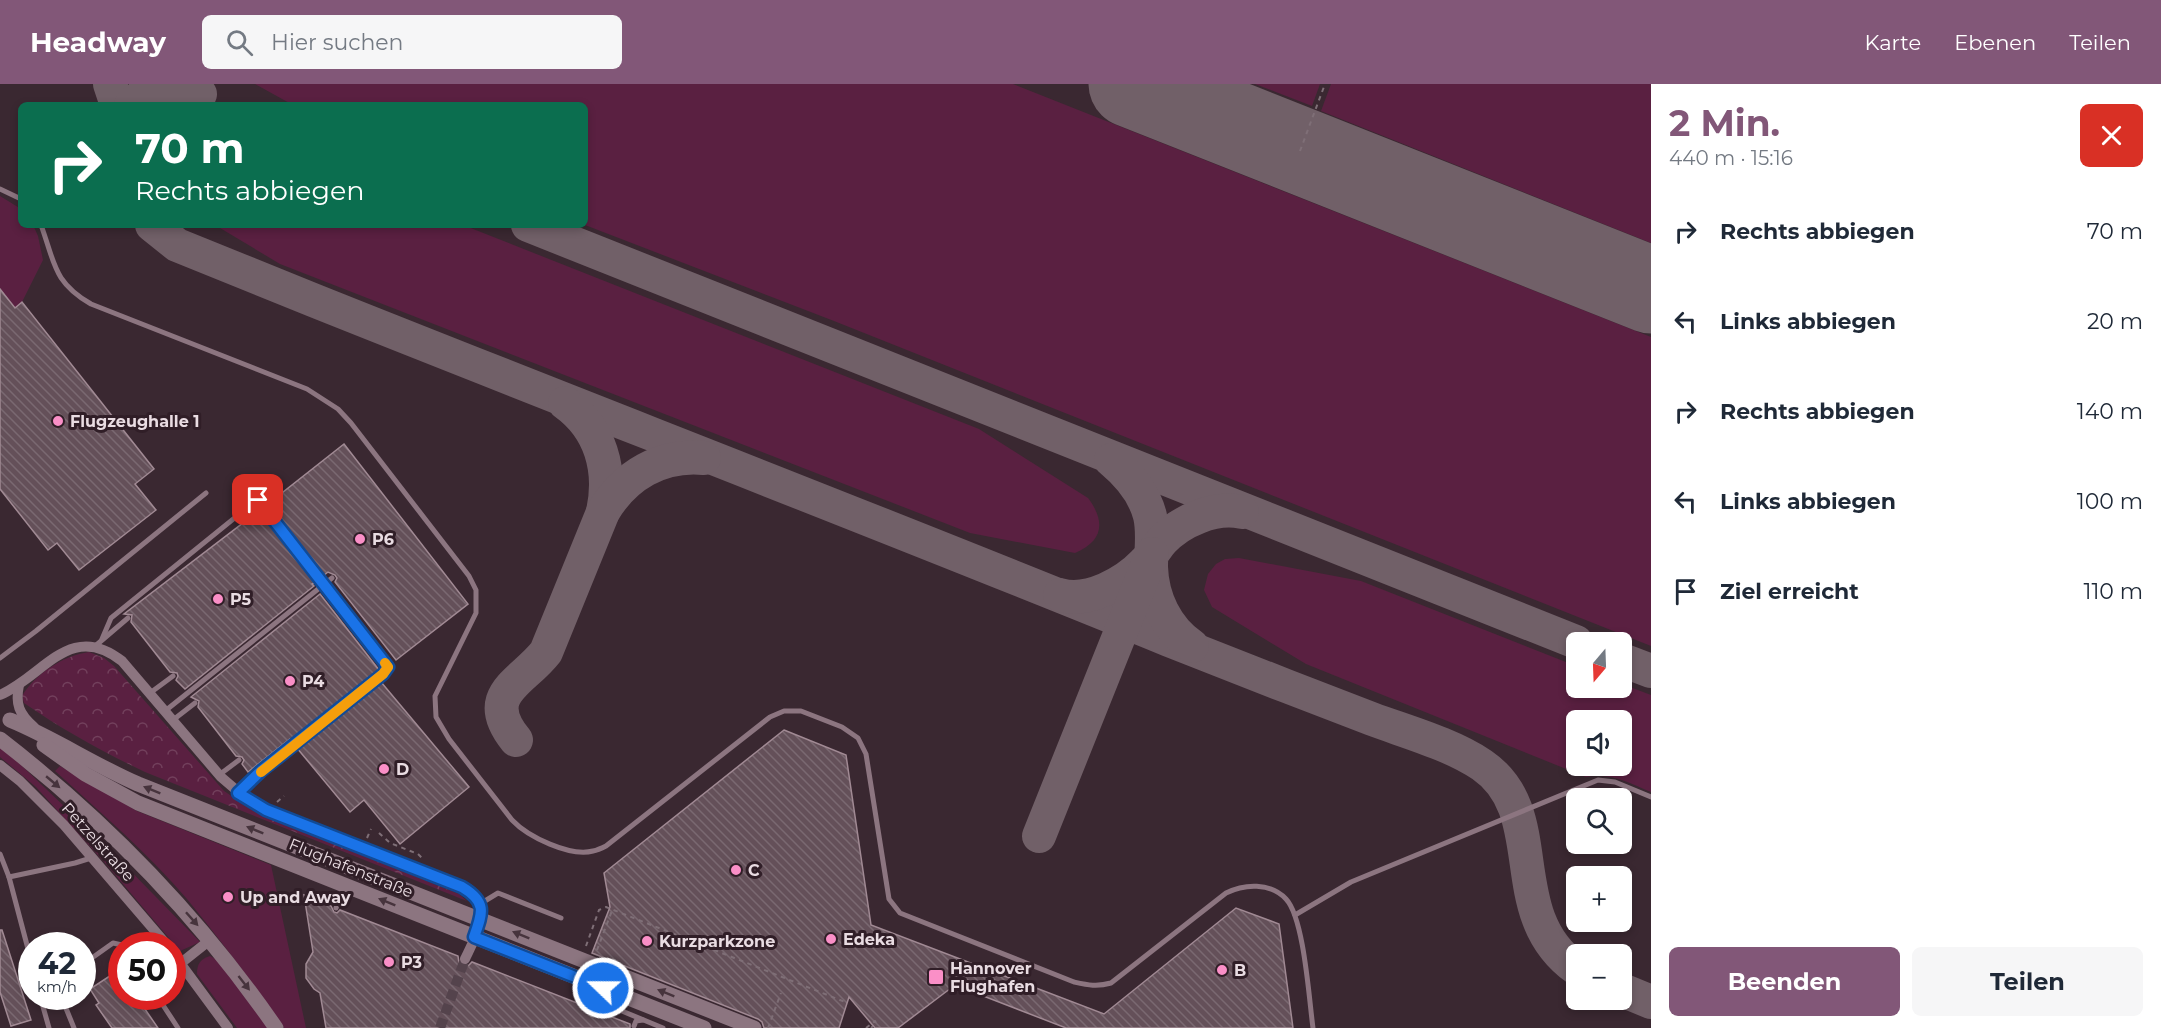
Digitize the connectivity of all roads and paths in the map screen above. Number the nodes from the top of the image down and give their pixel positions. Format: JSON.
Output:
{"nodes":[{"id":1,"x":1325,"y":84,"type":"edge"},
{"id":2,"x":1300,"y":151,"type":"dead end"},
{"id":3,"x":0,"y":189,"type":"edge"},
{"id":4,"x":18,"y":198,"type":"edge"},
{"id":5,"x":42,"y":228,"type":"edge"},
{"id":6,"x":206,"y":493,"type":"dead end"},
{"id":7,"x":332,"y":578,"type":"dead end"},
{"id":8,"x":324,"y":585,"type":"junction"},
{"id":9,"x":128,"y":618,"type":"dead end"},
{"id":10,"x":98,"y":643,"type":"junction"},
{"id":11,"x":0,"y":658,"type":"edge"},
{"id":12,"x":172,"y":676,"type":"dead end"},
{"id":13,"x":18,"y":685,"type":"junction"},
{"id":14,"x":149,"y":694,"type":"junction"},
{"id":15,"x":0,"y":695,"type":"edge"},
{"id":16,"x":195,"y":703,"type":"dead end"},
{"id":17,"x":5,"y":717,"type":"edge"},
{"id":18,"x":168,"y":717,"type":"junction"},
{"id":19,"x":44,"y":734,"type":"junction"},
{"id":20,"x":0,"y":739,"type":"edge"},
{"id":21,"x":239,"y":760,"type":"dead end"},
{"id":22,"x":0,"y":765,"type":"edge"},
{"id":23,"x":219,"y":776,"type":"junction"},
{"id":24,"x":238,"y":793,"type":"junction"},
{"id":25,"x":1651,"y":797,"type":"edge"},
{"id":26,"x":371,"y":829,"type":"dead end"},
{"id":27,"x":364,"y":848,"type":"junction"},
{"id":28,"x":0,"y":854,"type":"edge"},
{"id":29,"x":92,"y":857,"type":"junction"},
{"id":30,"x":9,"y":877,"type":"junction"},
{"id":31,"x":345,"y":885,"type":"junction"},
{"id":32,"x":480,"y":904,"type":"junction"},
{"id":33,"x":336,"y":908,"type":"dead end"},
{"id":34,"x":1295,"y":915,"type":"junction"},
{"id":35,"x":561,"y":918,"type":"dead end"},
{"id":36,"x":24,"y":932,"type":"edge"},
{"id":37,"x":156,"y":932,"type":"edge"},
{"id":38,"x":474,"y":937,"type":"junction"},
{"id":39,"x":210,"y":940,"type":"junction"},
{"id":40,"x":585,"y":948,"type":"dead end"},
{"id":41,"x":186,"y":959,"type":"edge"},
{"id":42,"x":465,"y":959,"type":"tunnel mouth"},
{"id":43,"x":186,"y":977,"type":"edge"},
{"id":44,"x":781,"y":993,"type":"dead end"},
{"id":45,"x":845,"y":1002,"type":"dead end"},
{"id":46,"x":44,"y":1010,"type":"edge"},
{"id":47,"x":67,"y":1010,"type":"edge"},
{"id":48,"x":166,"y":1010,"type":"edge"},
{"id":49,"x":594,"y":1010,"type":"dead end"},
{"id":50,"x":644,"y":1020,"type":"junction"},
{"id":51,"x":634,"y":1026,"type":"dead end"},
{"id":52,"x":695,"y":1027,"type":"edge"},
{"id":53,"x":49,"y":1028,"type":"edge"},
{"id":54,"x":74,"y":1028,"type":"edge"},
{"id":55,"x":178,"y":1028,"type":"edge"},
{"id":56,"x":228,"y":1028,"type":"edge"},
{"id":57,"x":276,"y":1028,"type":"edge"},
{"id":58,"x":663,"y":1028,"type":"edge"},
{"id":59,"x":754,"y":1028,"type":"edge"},
{"id":60,"x":768,"y":1028,"type":"edge"},
{"id":61,"x":866,"y":1028,"type":"edge"},
{"id":62,"x":871,"y":1028,"type":"edge"},
{"id":63,"x":1313,"y":1028,"type":"edge"}],
"edges":[{"from":1,"to":2,"type":"path"},
{"from":3,"to":4,"type":"lane"},
{"from":5,"to":34,"type":"lane"},
{"from":6,"to":11,"type":"lane"},
{"from":7,"to":8,"type":"lane"},
{"from":8,"to":10,"type":"lane"},
{"from":8,"to":18,"type":"lane"},
{"from":8,"to":24,"type":"lane"},
{"from":9,"to":10,"type":"lane"},
{"from":10,"to":13,"type":"street"},
{"from":10,"to":14,"type":"street"},
{"from":12,"to":14,"type":"lane"},
{"from":13,"to":15,"type":"street"},
{"from":13,"to":19,"type":"street"},
{"from":14,"to":18,"type":"street"},
{"from":16,"to":18,"type":"lane"},
{"from":17,"to":19,"type":"main road","name":"Flughafenstraße"},
{"from":17,"to":31,"type":"main road","name":"Flughafenstraße"},
{"from":18,"to":23,"type":"street"},
{"from":59,"to":19,"type":"main road","name":"Flughafenstraße","one_way":true},
{"from":20,"to":39,"type":"main road","one_way":true},
{"from":21,"to":23,"type":"lane"},
{"from":22,"to":29,"type":"street","name":"Petzelstraße"},
{"from":23,"to":24,"type":"street"},
{"from":24,"to":27,"type":"street"},
{"from":25,"to":34,"type":"lane"},
{"from":26,"to":27,"type":"path"},
{"from":27,"to":32,"type":"street"},
{"from":28,"to":30,"type":"lane"},
{"from":29,"to":30,"type":"lane"},
{"from":29,"to":37,"type":"street","name":"Petzelstraße"},
{"from":30,"to":36,"type":"lane"},
{"from":31,"to":33,"type":"lane"},
{"from":38,"to":31,"type":"main road","name":"Flughafenstraße","one_way":true},
{"from":32,"to":35,"type":"lane"},
{"from":32,"to":38,"type":"street"},
{"from":34,"to":63,"type":"lane"},
{"from":38,"to":42,"type":"street"},
{"from":38,"to":52,"type":"main road","name":"Flughafenstraße"},
{"from":39,"to":41,"type":"street"},
{"from":39,"to":57,"type":"main road","one_way":true},
{"from":40,"to":45,"type":"path"},
{"from":43,"to":56,"type":"street"},
{"from":44,"to":60,"type":"path"},
{"from":46,"to":53,"type":"lane"},
{"from":47,"to":54,"type":"lane"},
{"from":48,"to":55,"type":"lane"},
{"from":49,"to":50,"type":"lane"},
{"from":50,"to":51,"type":"lane"},
{"from":50,"to":58,"type":"lane"},
{"from":61,"to":62,"type":"path"}]}
